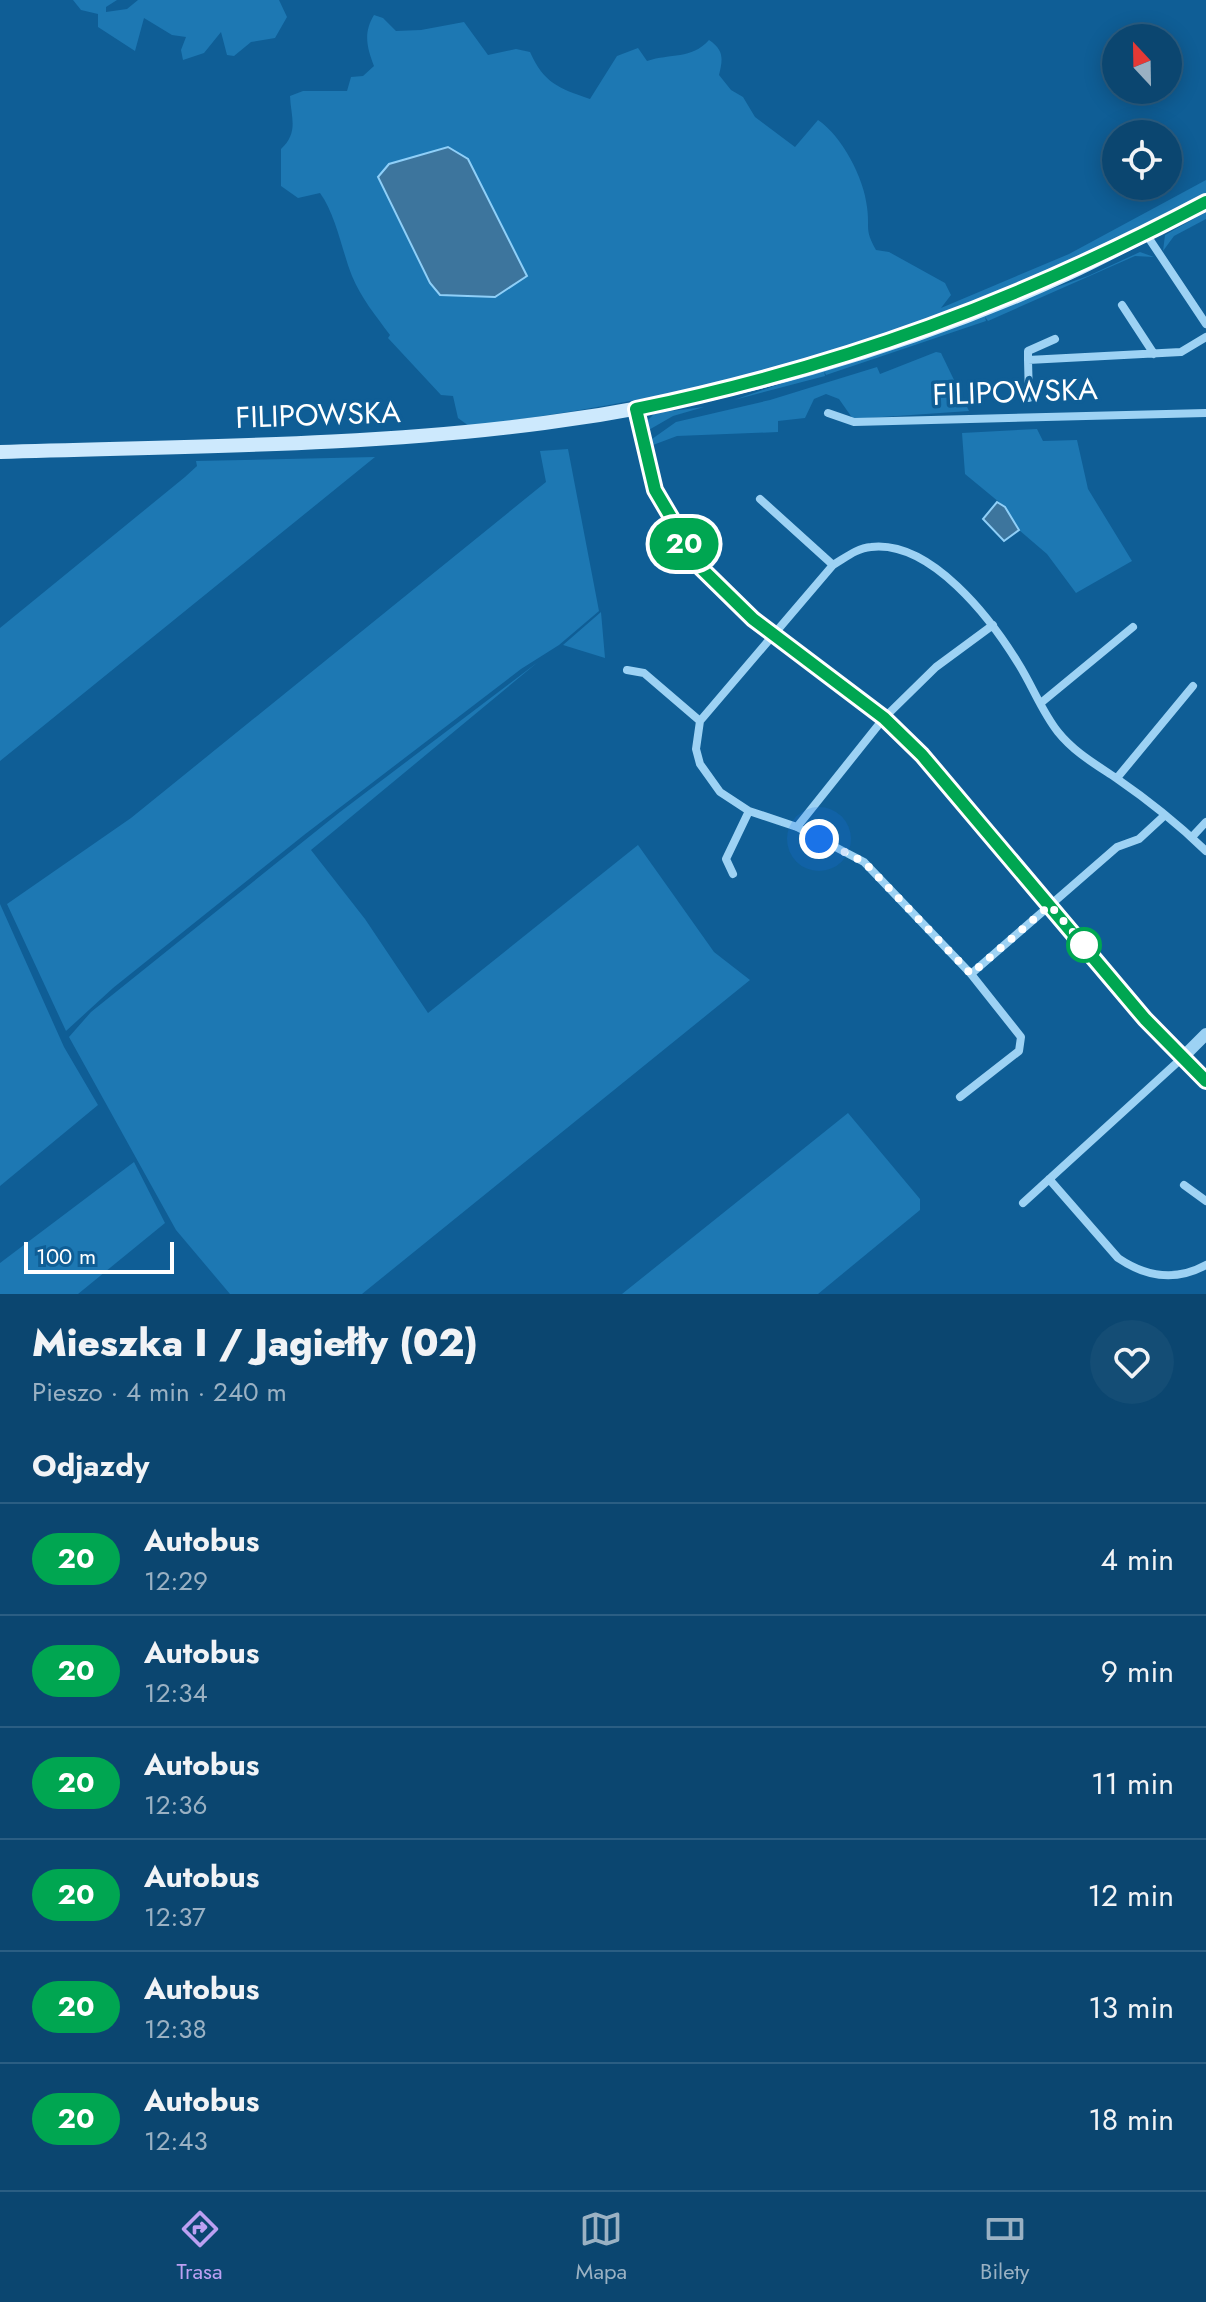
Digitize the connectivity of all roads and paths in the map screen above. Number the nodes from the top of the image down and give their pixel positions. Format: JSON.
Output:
{"nodes":[{"id":1,"x":1206,"y":202,"type":"edge"},
{"id":2,"x":1146,"y":234,"type":"junction"},
{"id":3,"x":1122,"y":305,"type":"dead end"},
{"id":4,"x":1206,"y":324,"type":"edge"},
{"id":5,"x":1206,"y":337,"type":"edge"},
{"id":6,"x":1055,"y":339,"type":"dead end"},
{"id":7,"x":1154,"y":354,"type":"junction"},
{"id":8,"x":1028,"y":360,"type":"junction"},
{"id":9,"x":1029,"y":398,"type":"dead end"},
{"id":10,"x":636,"y":409,"type":"junction"},
{"id":11,"x":828,"y":413,"type":"dead end"},
{"id":12,"x":1206,"y":413,"type":"edge"},
{"id":13,"x":0,"y":452,"type":"edge"},
{"id":14,"x":760,"y":499,"type":"dead end"},
{"id":15,"x":833,"y":565,"type":"junction"},
{"id":16,"x":993,"y":625,"type":"junction"},
{"id":17,"x":1133,"y":627,"type":"dead end"},
{"id":18,"x":772,"y":634,"type":"junction"},
{"id":19,"x":627,"y":670,"type":"dead end"},
{"id":20,"x":1193,"y":686,"type":"dead end"},
{"id":21,"x":1042,"y":702,"type":"junction"},
{"id":22,"x":884,"y":718,"type":"junction"},
{"id":23,"x":700,"y":721,"type":"junction"},
{"id":24,"x":1117,"y":778,"type":"junction"},
{"id":25,"x":749,"y":811,"type":"junction"},
{"id":26,"x":1165,"y":815,"type":"junction"},
{"id":27,"x":1206,"y":822,"type":"edge"},
{"id":28,"x":797,"y":827,"type":"junction"},
{"id":29,"x":1192,"y":837,"type":"junction"},
{"id":30,"x":1206,"y":851,"type":"edge"},
{"id":31,"x":733,"y":874,"type":"dead end"},
{"id":32,"x":1050,"y":905,"type":"junction"},
{"id":33,"x":971,"y":974,"type":"junction"},
{"id":34,"x":1206,"y":1034,"type":"edge"},
{"id":35,"x":1181,"y":1059,"type":"junction"},
{"id":36,"x":1206,"y":1081,"type":"edge"},
{"id":37,"x":960,"y":1097,"type":"dead end"},
{"id":38,"x":1049,"y":1179,"type":"junction"},
{"id":39,"x":1184,"y":1185,"type":"dead end"},
{"id":40,"x":1206,"y":1201,"type":"edge"},
{"id":41,"x":1023,"y":1203,"type":"dead end"},
{"id":42,"x":1206,"y":1265,"type":"edge"}],
"edges":[{"from":1,"to":2,"type":"main road","name":"FILIPOWSKA"},
{"from":2,"to":4,"type":"street"},
{"from":2,"to":10,"type":"main road","name":"FILIPOWSKA"},
{"from":3,"to":7,"type":"street"},
{"from":5,"to":7,"type":"street"},
{"from":6,"to":8,"type":"street"},
{"from":7,"to":8,"type":"street"},
{"from":8,"to":9,"type":"street"},
{"from":10,"to":13,"type":"main road","name":"FILIPOWSKA"},
{"from":10,"to":18,"type":"street"},
{"from":11,"to":12,"type":"street","name":"FILIPOWSKA"},
{"from":14,"to":15,"type":"street"},
{"from":15,"to":16,"type":"street"},
{"from":15,"to":18,"type":"street"},
{"from":16,"to":21,"type":"street"},
{"from":16,"to":22,"type":"street"},
{"from":17,"to":21,"type":"street"},
{"from":18,"to":22,"type":"street"},
{"from":18,"to":23,"type":"street"},
{"from":19,"to":23,"type":"street"},
{"from":20,"to":24,"type":"street"},
{"from":21,"to":24,"type":"street"},
{"from":22,"to":28,"type":"street"},
{"from":22,"to":32,"type":"street"},
{"from":23,"to":25,"type":"street"},
{"from":24,"to":26,"type":"street"},
{"from":25,"to":28,"type":"street"},
{"from":25,"to":31,"type":"street"},
{"from":26,"to":29,"type":"street"},
{"from":26,"to":32,"type":"street"},
{"from":27,"to":29,"type":"street"},
{"from":28,"to":33,"type":"street"},
{"from":29,"to":30,"type":"street"},
{"from":32,"to":33,"type":"street"},
{"from":32,"to":35,"type":"street"},
{"from":33,"to":37,"type":"street"},
{"from":34,"to":35,"type":"street"},
{"from":35,"to":36,"type":"street"},
{"from":35,"to":38,"type":"street"},
{"from":38,"to":41,"type":"street"},
{"from":38,"to":42,"type":"street"},
{"from":39,"to":40,"type":"street"}]}
